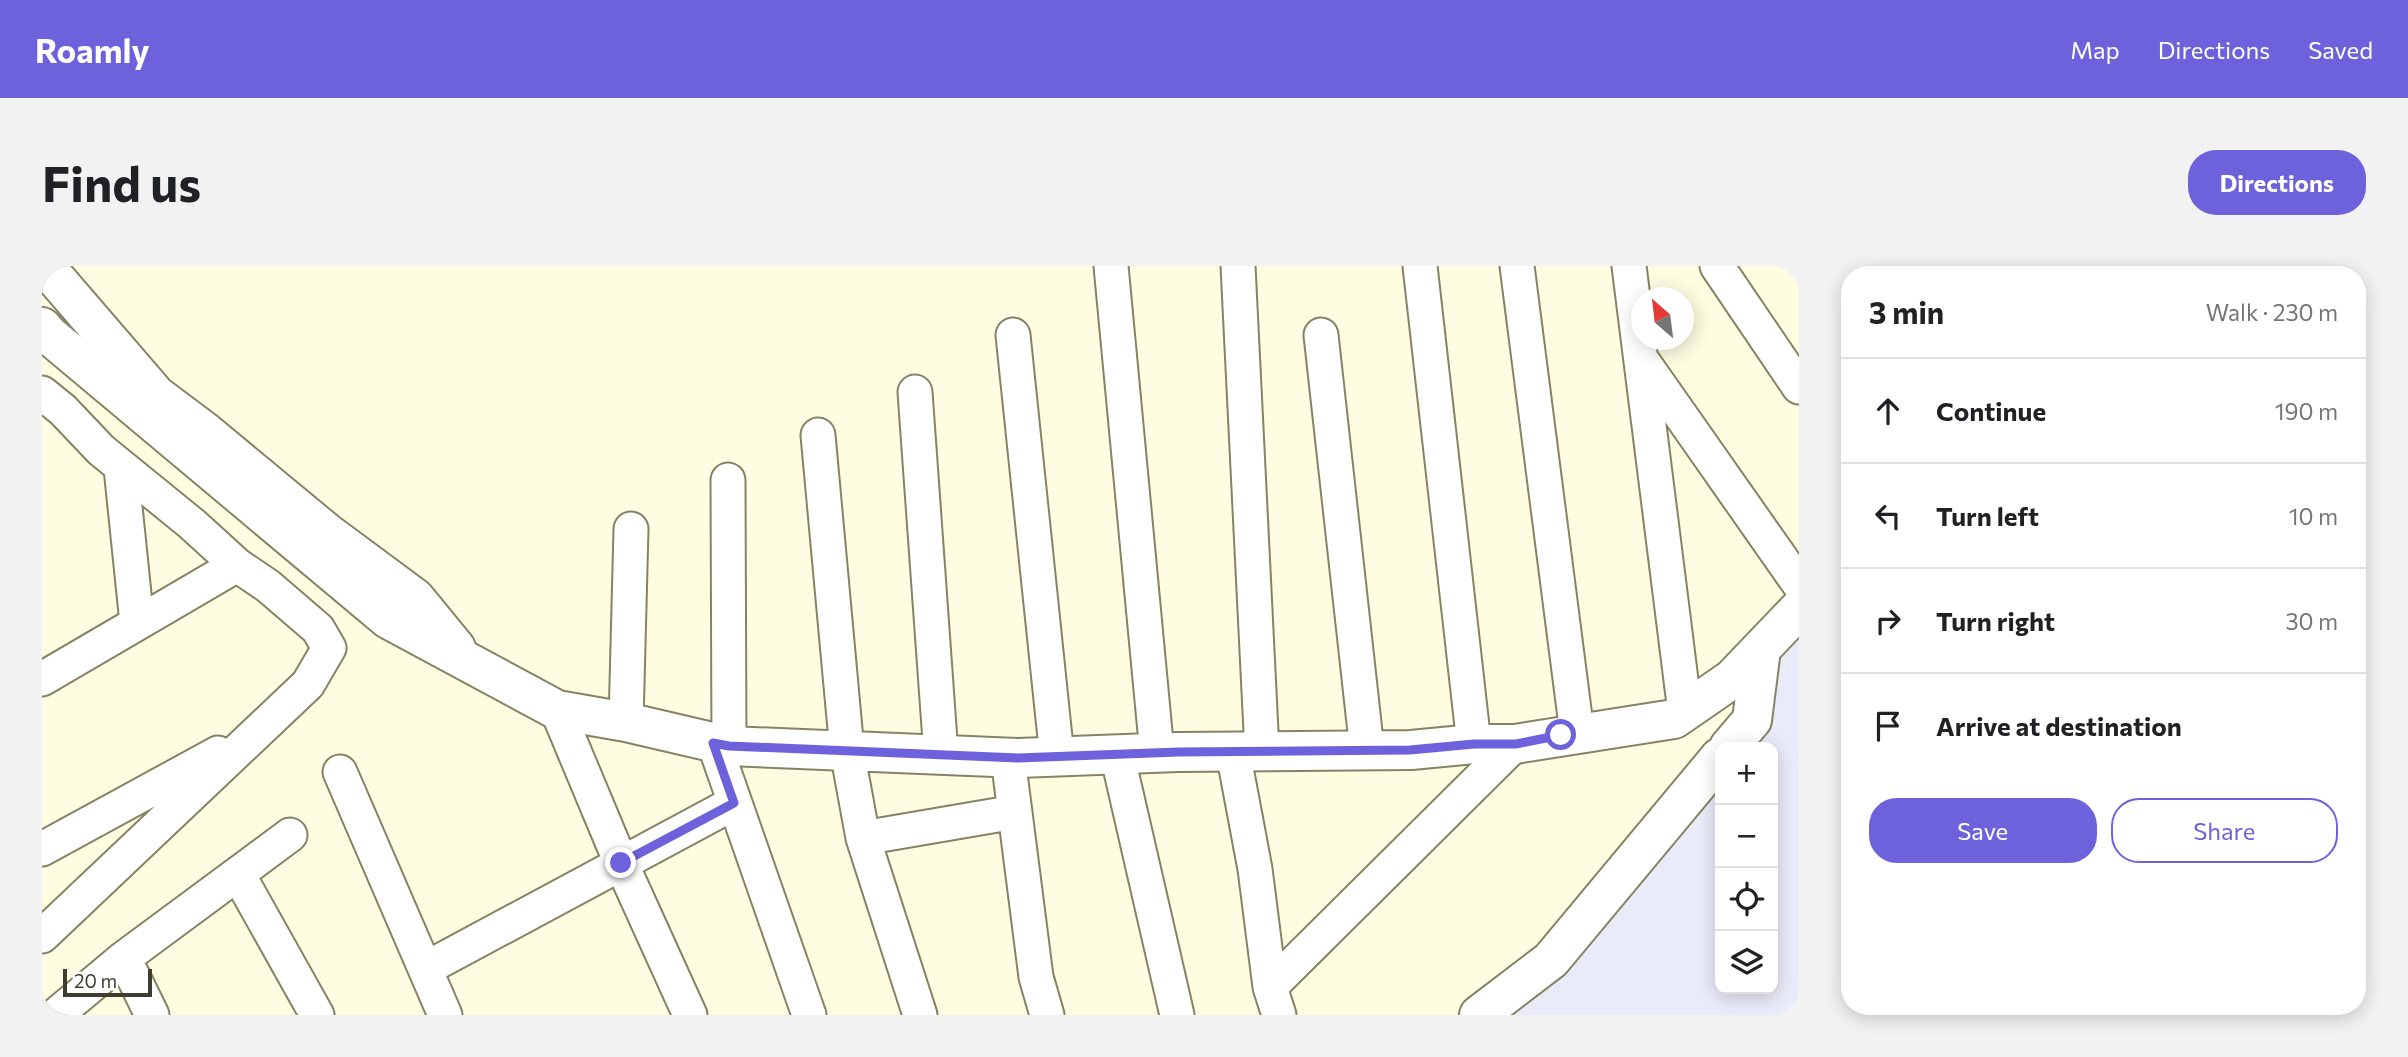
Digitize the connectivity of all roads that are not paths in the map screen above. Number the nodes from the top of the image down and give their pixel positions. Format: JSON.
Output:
{"nodes":[{"id":1,"x":45,"y":266,"type":"edge"},
{"id":2,"x":1111,"y":266,"type":"edge"},
{"id":3,"x":1238,"y":266,"type":"edge"},
{"id":4,"x":1420,"y":266,"type":"edge"},
{"id":5,"x":1517,"y":266,"type":"edge"},
{"id":6,"x":1629,"y":266,"type":"edge"},
{"id":7,"x":1717,"y":266,"type":"edge"},
{"id":8,"x":42,"y":327,"type":"edge"},
{"id":9,"x":1321,"y":334,"type":"dead end"},
{"id":10,"x":1013,"y":335,"type":"dead end"},
{"id":11,"x":1640,"y":358,"type":"junction"},
{"id":12,"x":1799,"y":387,"type":"edge"},
{"id":13,"x":915,"y":392,"type":"dead end"},
{"id":14,"x":42,"y":393,"type":"edge"},
{"id":15,"x":818,"y":435,"type":"dead end"},
{"id":16,"x":121,"y":468,"type":"junction"},
{"id":17,"x":728,"y":480,"type":"dead end"},
{"id":18,"x":631,"y":529,"type":"dead end"},
{"id":19,"x":237,"y":565,"type":"junction"},
{"id":20,"x":1799,"y":584,"type":"edge"},
{"id":21,"x":1799,"y":609,"type":"edge"},
{"id":22,"x":137,"y":623,"type":"junction"},
{"id":23,"x":1761,"y":649,"type":"junction"},
{"id":24,"x":466,"y":661,"type":"junction"},
{"id":25,"x":42,"y":679,"type":"edge"},
{"id":26,"x":557,"y":710,"type":"junction"},
{"id":27,"x":1685,"y":712,"type":"junction"},
{"id":28,"x":626,"y":722,"type":"junction"},
{"id":29,"x":258,"y":732,"type":"junction"},
{"id":30,"x":1577,"y":733,"type":"junction"},
{"id":31,"x":1733,"y":742,"type":"edge"},
{"id":32,"x":721,"y":744,"type":"junction"},
{"id":33,"x":1474,"y":744,"type":"junction"},
{"id":34,"x":1516,"y":744,"type":"junction"},
{"id":35,"x":1367,"y":750,"type":"junction"},
{"id":36,"x":847,"y":751,"type":"junction"},
{"id":37,"x":1247,"y":752,"type":"junction"},
{"id":38,"x":1157,"y":753,"type":"junction"},
{"id":39,"x":1117,"y":754,"type":"junction"},
{"id":40,"x":941,"y":755,"type":"junction"},
{"id":41,"x":1058,"y":757,"type":"junction"},
{"id":42,"x":1008,"y":758,"type":"junction"},
{"id":43,"x":1715,"y":763,"type":"edge"},
{"id":44,"x":340,"y":772,"type":"dead end"},
{"id":45,"x":734,"y":803,"type":"junction"},
{"id":46,"x":1015,"y":812,"type":"junction"},
{"id":47,"x":290,"y":835,"type":"dead end"},
{"id":48,"x":863,"y":838,"type":"junction"},
{"id":49,"x":42,"y":849,"type":"edge"},
{"id":50,"x":621,"y":863,"type":"junction"},
{"id":51,"x":239,"y":874,"type":"junction"},
{"id":52,"x":42,"y":936,"type":"edge"},
{"id":53,"x":124,"y":958,"type":"junction"},
{"id":54,"x":425,"y":969,"type":"junction"},
{"id":55,"x":1274,"y":1001,"type":"edge"},
{"id":56,"x":56,"y":1015,"type":"edge"},
{"id":57,"x":152,"y":1015,"type":"edge"},
{"id":58,"x":317,"y":1015,"type":"edge"},
{"id":59,"x":445,"y":1015,"type":"edge"},
{"id":60,"x":690,"y":1015,"type":"edge"},
{"id":61,"x":809,"y":1015,"type":"edge"},
{"id":62,"x":920,"y":1015,"type":"edge"},
{"id":63,"x":1047,"y":1015,"type":"edge"},
{"id":64,"x":1177,"y":1015,"type":"edge"},
{"id":65,"x":1479,"y":1015,"type":"edge"}],
"edges":[{"from":1,"to":24,"type":"street"},
{"from":2,"to":38,"type":"street"},
{"from":3,"to":37,"type":"street"},
{"from":4,"to":33,"type":"street"},
{"from":5,"to":30,"type":"street"},
{"from":6,"to":11,"type":"street"},
{"from":7,"to":12,"type":"street"},
{"from":8,"to":24,"type":"street"},
{"from":9,"to":35,"type":"street"},
{"from":10,"to":41,"type":"street"},
{"from":11,"to":20,"type":"street"},
{"from":11,"to":27,"type":"street"},
{"from":13,"to":40,"type":"street"},
{"from":14,"to":16,"type":"street"},
{"from":15,"to":36,"type":"street"},
{"from":16,"to":19,"type":"street"},
{"from":16,"to":22,"type":"street"},
{"from":17,"to":32,"type":"street"},
{"from":18,"to":28,"type":"street"},
{"from":19,"to":22,"type":"street"},
{"from":19,"to":29,"type":"street"},
{"from":21,"to":23,"type":"street"},
{"from":22,"to":25,"type":"street"},
{"from":23,"to":27,"type":"street"},
{"from":23,"to":31,"type":"street"},
{"from":24,"to":26,"type":"street"},
{"from":26,"to":28,"type":"street"},
{"from":26,"to":50,"type":"street"},
{"from":27,"to":30,"type":"street"},
{"from":28,"to":32,"type":"street"},
{"from":29,"to":49,"type":"street"},
{"from":29,"to":52,"type":"street"},
{"from":30,"to":34,"type":"street"},
{"from":32,"to":36,"type":"street"},
{"from":32,"to":45,"type":"street"},
{"from":33,"to":34,"type":"street"},
{"from":33,"to":35,"type":"street"},
{"from":34,"to":55,"type":"street"},
{"from":35,"to":37,"type":"street"},
{"from":36,"to":40,"type":"street"},
{"from":36,"to":48,"type":"street"},
{"from":37,"to":38,"type":"street"},
{"from":37,"to":55,"type":"street"},
{"from":38,"to":39,"type":"street"},
{"from":39,"to":41,"type":"street"},
{"from":39,"to":64,"type":"street"},
{"from":40,"to":42,"type":"street"},
{"from":41,"to":42,"type":"street"},
{"from":42,"to":46,"type":"street"},
{"from":43,"to":65,"type":"street"},
{"from":44,"to":54,"type":"street"},
{"from":45,"to":50,"type":"street"},
{"from":45,"to":61,"type":"street"},
{"from":46,"to":48,"type":"street"},
{"from":46,"to":63,"type":"street"},
{"from":47,"to":51,"type":"street"},
{"from":48,"to":62,"type":"street"},
{"from":50,"to":54,"type":"street"},
{"from":50,"to":60,"type":"street"},
{"from":51,"to":53,"type":"street"},
{"from":51,"to":58,"type":"street"},
{"from":53,"to":56,"type":"street"},
{"from":53,"to":57,"type":"street"},
{"from":54,"to":59,"type":"street"}]}
